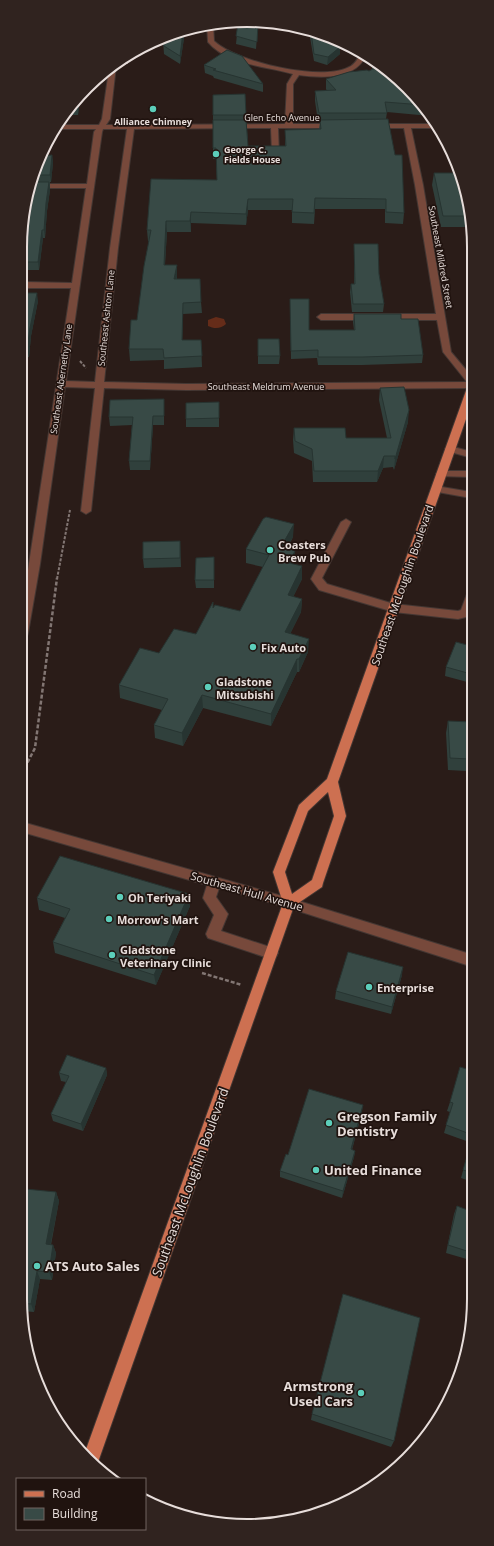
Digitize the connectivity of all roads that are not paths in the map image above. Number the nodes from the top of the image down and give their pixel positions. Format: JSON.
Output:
{"nodes":[{"id":1,"x":210,"y":30,"type":"edge"},
{"id":2,"x":362,"y":59,"type":"edge"},
{"id":3,"x":112,"y":73,"type":"edge"},
{"id":4,"x":297,"y":73,"type":"junction"},
{"id":5,"x":274,"y":126,"type":"junction"},
{"id":6,"x":289,"y":126,"type":"junction"},
{"id":7,"x":344,"y":126,"type":"edge"},
{"id":8,"x":368,"y":126,"type":"edge"},
{"id":9,"x":407,"y":126,"type":"junction"},
{"id":10,"x":431,"y":126,"type":"edge"},
{"id":11,"x":63,"y":127,"type":"edge"},
{"id":12,"x":101,"y":127,"type":"junction"},
{"id":13,"x":131,"y":127,"type":"junction"},
{"id":14,"x":276,"y":153,"type":"edge"},
{"id":15,"x":35,"y":186,"type":"edge"},
{"id":16,"x":90,"y":186,"type":"junction"},
{"id":17,"x":27,"y":285,"type":"edge"},
{"id":18,"x":75,"y":286,"type":"junction"},
{"id":19,"x":321,"y":317,"type":"dead end"},
{"id":20,"x":441,"y":317,"type":"junction"},
{"id":21,"x":467,"y":378,"type":"edge"},
{"id":22,"x":61,"y":384,"type":"junction"},
{"id":23,"x":467,"y":384,"type":"edge"},
{"id":24,"x":100,"y":385,"type":"junction"},
{"id":25,"x":467,"y":402,"type":"edge"},
{"id":26,"x":450,"y":449,"type":"junction"},
{"id":27,"x":467,"y":454,"type":"edge"},
{"id":28,"x":441,"y":474,"type":"junction"},
{"id":29,"x":467,"y":474,"type":"edge"},
{"id":30,"x":436,"y":489,"type":"junction"},
{"id":31,"x":467,"y":494,"type":"edge"},
{"id":32,"x":86,"y":511,"type":"dead end"},
{"id":33,"x":346,"y":522,"type":"dead end"},
{"id":34,"x":394,"y":608,"type":"junction"},
{"id":35,"x":467,"y":609,"type":"edge"},
{"id":36,"x":27,"y":610,"type":"edge"},
{"id":37,"x":458,"y":615,"type":"junction"},
{"id":38,"x":467,"y":617,"type":"edge"},
{"id":39,"x":332,"y":782,"type":"junction"},
{"id":40,"x":27,"y":828,"type":"edge"},
{"id":41,"x":215,"y":882,"type":"junction"},
{"id":42,"x":289,"y":903,"type":"junction"},
{"id":43,"x":272,"y":953,"type":"junction"},
{"id":44,"x":467,"y":959,"type":"edge"},
{"id":45,"x":92,"y":1456,"type":"edge"}],
"edges":[{"from":1,"to":4,"type":"street"},
{"from":2,"to":4,"type":"street"},
{"from":3,"to":12,"type":"street","name":"Southeast Abernethy Lane"},
{"from":4,"to":6,"type":"street"},
{"from":5,"to":6,"type":"street","name":"Glen Echo Avenue"},
{"from":5,"to":13,"type":"street","name":"Glen Echo Avenue"},
{"from":5,"to":14,"type":"street"},
{"from":6,"to":7,"type":"street","name":"Glen Echo Avenue"},
{"from":8,"to":9,"type":"street"},
{"from":9,"to":10,"type":"street"},
{"from":9,"to":20,"type":"street","name":"Southeast Mildred Street"},
{"from":11,"to":12,"type":"street","name":"Glen Echo Avenue"},
{"from":12,"to":13,"type":"street","name":"Glen Echo Avenue"},
{"from":12,"to":16,"type":"street","name":"Southeast Abernethy Lane"},
{"from":13,"to":24,"type":"street","name":"Southeast Ashton Lane"},
{"from":15,"to":16,"type":"street"},
{"from":16,"to":18,"type":"street","name":"Southeast Abernethy Lane"},
{"from":17,"to":18,"type":"street"},
{"from":18,"to":22,"type":"street","name":"Southeast Abernethy Lane"},
{"from":19,"to":20,"type":"street"},
{"from":20,"to":21,"type":"street","name":"Southeast Mildred Street"},
{"from":22,"to":24,"type":"street","name":"Southeast Meldrum Avenue"},
{"from":22,"to":36,"type":"street","name":"Southeast Abernethy Lane"},
{"from":23,"to":24,"type":"street","name":"Southeast Meldrum Avenue"},
{"from":24,"to":32,"type":"street","name":"Southeast Ashton Lane"},
{"from":25,"to":26,"type":"main road","name":"Southeast McLoughlin Boulevard"},
{"from":26,"to":27,"type":"street"},
{"from":26,"to":28,"type":"main road","name":"Southeast McLoughlin Boulevard"},
{"from":28,"to":29,"type":"street"},
{"from":28,"to":30,"type":"main road","name":"Southeast McLoughlin Boulevard"},
{"from":30,"to":31,"type":"street"},
{"from":30,"to":34,"type":"main road","name":"Southeast McLoughlin Boulevard"},
{"from":33,"to":34,"type":"street"},
{"from":34,"to":37,"type":"street"},
{"from":34,"to":39,"type":"main road","name":"Southeast McLoughlin Boulevard"},
{"from":35,"to":37,"type":"street"},
{"from":37,"to":38,"type":"street"},
{"from":39,"to":42,"type":"main road","name":"Southeast McLoughlin Boulevard"},
{"from":39,"to":42,"type":"main road"},
{"from":40,"to":41,"type":"street","name":"Southeast Hull Avenue"},
{"from":41,"to":42,"type":"street","name":"Southeast Hull Avenue"},
{"from":41,"to":43,"type":"street"},
{"from":42,"to":43,"type":"main road","name":"Southeast McLoughlin Boulevard"},
{"from":42,"to":44,"type":"street","name":"Southeast Hull Avenue"},
{"from":43,"to":45,"type":"main road","name":"Southeast McLoughlin Boulevard"}]}
